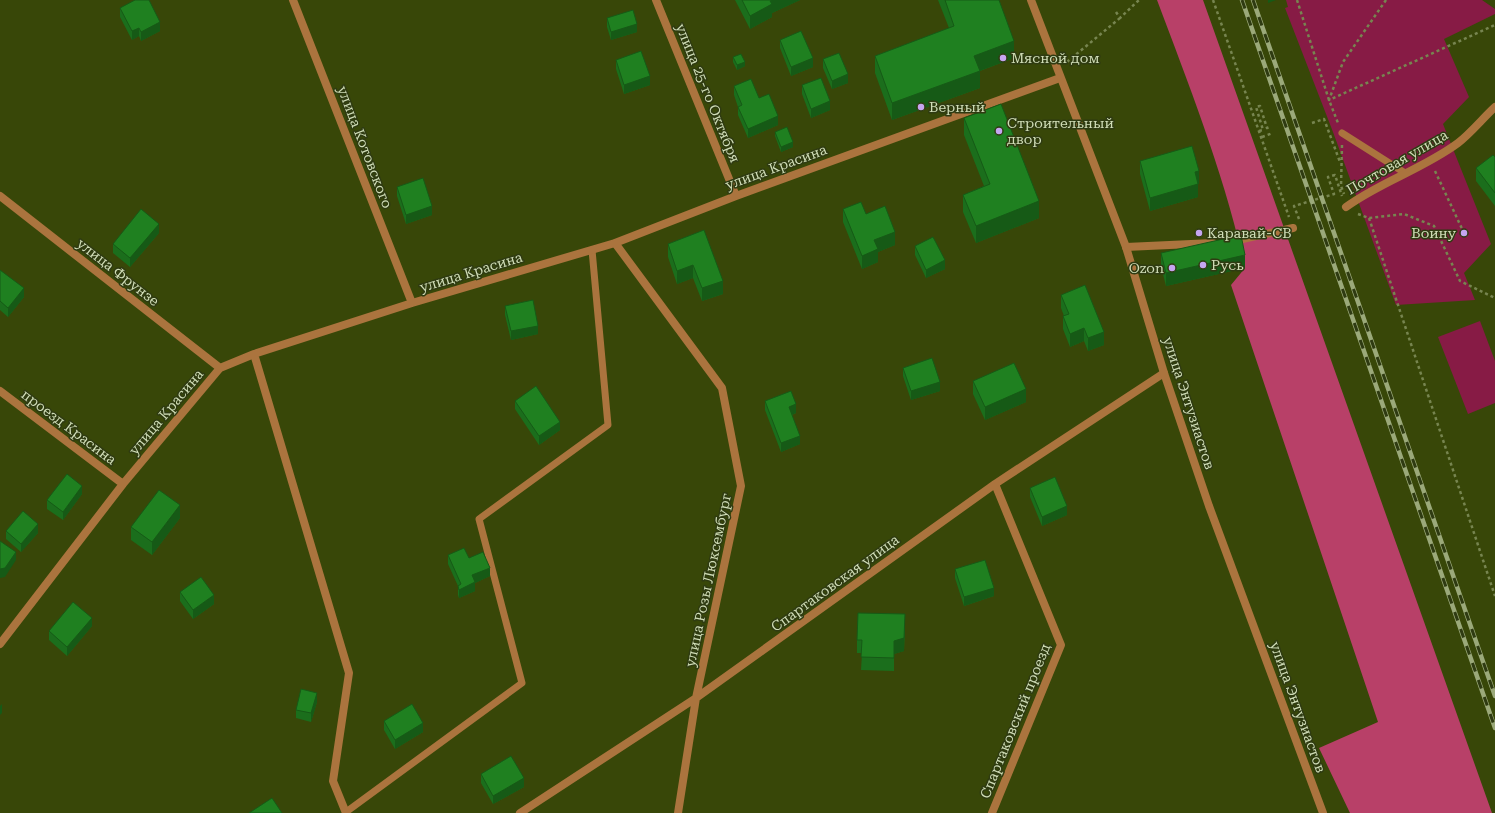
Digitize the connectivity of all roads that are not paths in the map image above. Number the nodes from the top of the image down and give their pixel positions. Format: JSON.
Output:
{"nodes":[{"id":1,"x":293,"y":0,"type":"edge"},
{"id":2,"x":656,"y":0,"type":"edge"},
{"id":3,"x":1031,"y":0,"type":"edge"},
{"id":4,"x":1059,"y":74,"type":"junction"},
{"id":5,"x":1495,"y":107,"type":"edge"},
{"id":6,"x":1342,"y":133,"type":"dead end"},
{"id":7,"x":1405,"y":173,"type":"junction"},
{"id":8,"x":0,"y":196,"type":"edge"},
{"id":9,"x":736,"y":196,"type":"junction"},
{"id":10,"x":1346,"y":207,"type":"road end"},
{"id":11,"x":1293,"y":228,"type":"road end"},
{"id":12,"x":615,"y":243,"type":"junction"},
{"id":13,"x":1126,"y":247,"type":"junction"},
{"id":14,"x":592,"y":250,"type":"junction"},
{"id":15,"x":412,"y":303,"type":"junction"},
{"id":16,"x":254,"y":354,"type":"junction"},
{"id":17,"x":220,"y":368,"type":"junction"},
{"id":18,"x":1164,"y":373,"type":"junction"},
{"id":19,"x":0,"y":391,"type":"edge"},
{"id":20,"x":123,"y":484,"type":"junction"},
{"id":21,"x":995,"y":484,"type":"junction"},
{"id":22,"x":0,"y":644,"type":"edge"},
{"id":23,"x":696,"y":698,"type":"junction"},
{"id":24,"x":346,"y":813,"type":"edge"},
{"id":25,"x":520,"y":813,"type":"edge"},
{"id":26,"x":678,"y":813,"type":"edge"},
{"id":27,"x":992,"y":813,"type":"edge"},
{"id":28,"x":1323,"y":813,"type":"edge"}],
"edges":[{"from":1,"to":15,"type":"street","name":"улица Котовского"},
{"from":2,"to":9,"type":"street","name":"улица 25-го Октября"},
{"from":3,"to":4,"type":"street","name":"улица Энтузиастов"},
{"from":4,"to":9,"type":"street","name":"улица Красина"},
{"from":4,"to":13,"type":"street","name":"улица Энтузиастов"},
{"from":5,"to":7,"type":"street","name":"Почтовая улица"},
{"from":6,"to":7,"type":"lane"},
{"from":7,"to":10,"type":"street","name":"Почтовая улица"},
{"from":8,"to":17,"type":"street","name":"улица Фрунзе"},
{"from":9,"to":12,"type":"street","name":"улица Красина"},
{"from":11,"to":13,"type":"street"},
{"from":12,"to":14,"type":"street","name":"улица Красина"},
{"from":12,"to":23,"type":"street","name":"улица Розы Люксембург"},
{"from":13,"to":18,"type":"street","name":"улица Энтузиастов"},
{"from":14,"to":15,"type":"street","name":"улица Красина"},
{"from":14,"to":24,"type":"lane"},
{"from":15,"to":16,"type":"street","name":"улица Красина"},
{"from":16,"to":17,"type":"street","name":"улица Красина"},
{"from":16,"to":24,"type":"street"},
{"from":17,"to":20,"type":"street","name":"улица Красина"},
{"from":18,"to":21,"type":"street","name":"Спартаковская улица"},
{"from":18,"to":28,"type":"street","name":"улица Энтузиастов"},
{"from":19,"to":20,"type":"street","name":"проезд Красина"},
{"from":20,"to":22,"type":"street","name":"улица Красина"},
{"from":21,"to":23,"type":"street","name":"Спартаковская улица"},
{"from":21,"to":27,"type":"street","name":"Спартаковский проезд"},
{"from":23,"to":25,"type":"street","name":"Спартаковская улица"},
{"from":23,"to":26,"type":"street","name":"улица Розы Люксембург"}]}
